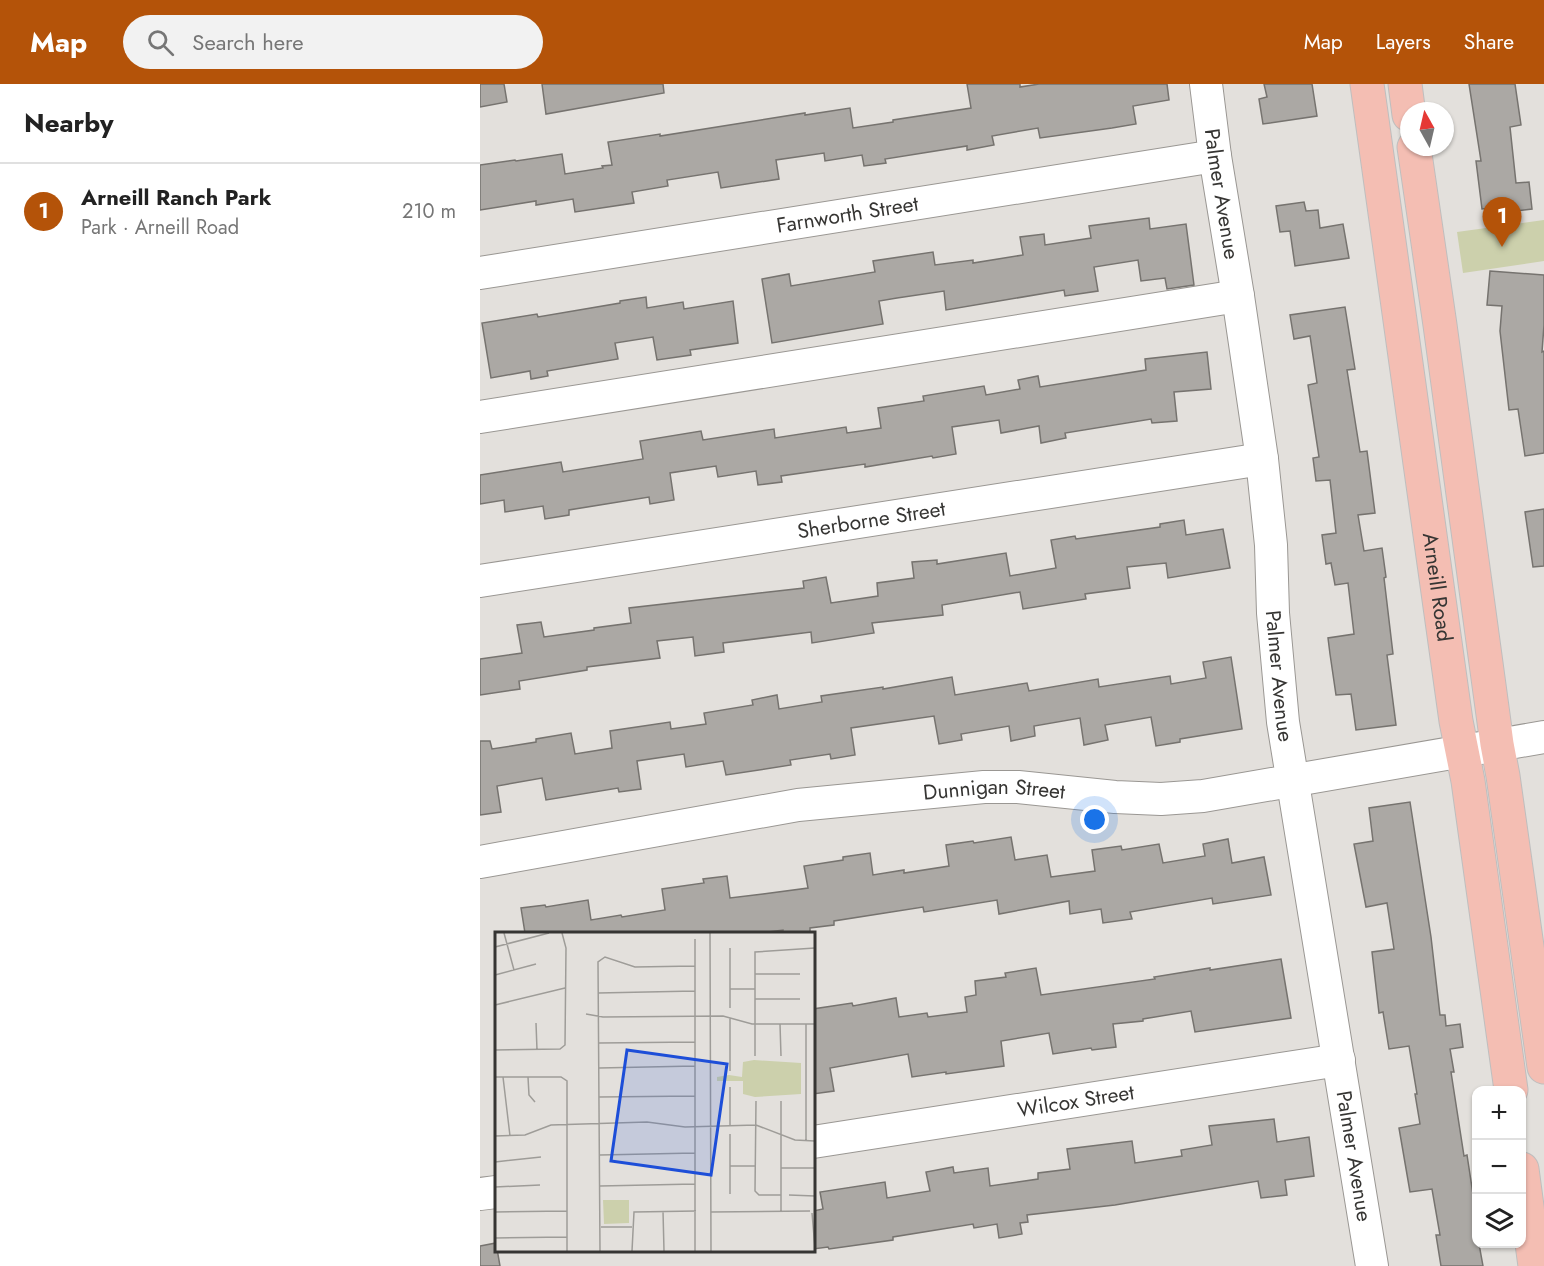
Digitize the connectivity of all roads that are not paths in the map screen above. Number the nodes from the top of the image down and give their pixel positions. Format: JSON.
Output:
{"nodes":[{"id":1,"x":1206,"y":84,"type":"edge"},
{"id":2,"x":1367,"y":84,"type":"edge"},
{"id":3,"x":1404,"y":84,"type":"edge"},
{"id":4,"x":1407,"y":102,"type":"edge"},
{"id":5,"x":1215,"y":156,"type":"junction"},
{"id":6,"x":1415,"y":156,"type":"edge"},
{"id":7,"x":480,"y":273,"type":"edge"},
{"id":8,"x":1238,"y":296,"type":"junction"},
{"id":9,"x":480,"y":417,"type":"edge"},
{"id":10,"x":1262,"y":459,"type":"junction"},
{"id":11,"x":480,"y":581,"type":"edge"},
{"id":12,"x":1544,"y":737,"type":"edge"},
{"id":13,"x":1497,"y":744,"type":"junction"},
{"id":14,"x":1462,"y":750,"type":"junction"},
{"id":15,"x":1293,"y":779,"type":"junction"},
{"id":16,"x":480,"y":862,"type":"edge"},
{"id":17,"x":1339,"y":1060,"type":"junction"},
{"id":18,"x":1544,"y":1067,"type":"edge"},
{"id":19,"x":1510,"y":1086,"type":"edge"},
{"id":20,"x":814,"y":1142,"type":"edge"},
{"id":21,"x":495,"y":1192,"type":"edge"},
{"id":22,"x":480,"y":1194,"type":"edge"},
{"id":23,"x":1525,"y":1194,"type":"edge"},
{"id":24,"x":1372,"y":1266,"type":"edge"},
{"id":25,"x":1535,"y":1266,"type":"edge"}],
"edges":[{"from":1,"to":5,"type":"street","name":"Palmer Avenue"},
{"from":2,"to":14,"type":"main road","name":"Arneill Road"},
{"from":3,"to":4,"type":"main road"},
{"from":5,"to":7,"type":"street","name":"Farnworth Street"},
{"from":5,"to":8,"type":"street","name":"Palmer Avenue"},
{"from":6,"to":13,"type":"main road","name":"Arneill Road"},
{"from":8,"to":9,"type":"street"},
{"from":8,"to":10,"type":"street","name":"Palmer Avenue"},
{"from":10,"to":11,"type":"street","name":"Sherborne Street"},
{"from":10,"to":15,"type":"street","name":"Palmer Avenue"},
{"from":12,"to":13,"type":"street","name":"Dunnigan Street"},
{"from":13,"to":14,"type":"street","name":"Dunnigan Street"},
{"from":13,"to":18,"type":"main road","name":"Arneill Road"},
{"from":14,"to":15,"type":"street","name":"Dunnigan Street"},
{"from":14,"to":19,"type":"main road","name":"Arneill Road"},
{"from":15,"to":16,"type":"street","name":"Dunnigan Street"},
{"from":15,"to":17,"type":"street","name":"Palmer Avenue"},
{"from":17,"to":20,"type":"street","name":"Wilcox Street"},
{"from":17,"to":24,"type":"street","name":"Palmer Avenue"},
{"from":21,"to":22,"type":"street"},
{"from":23,"to":25,"type":"main road"}]}
